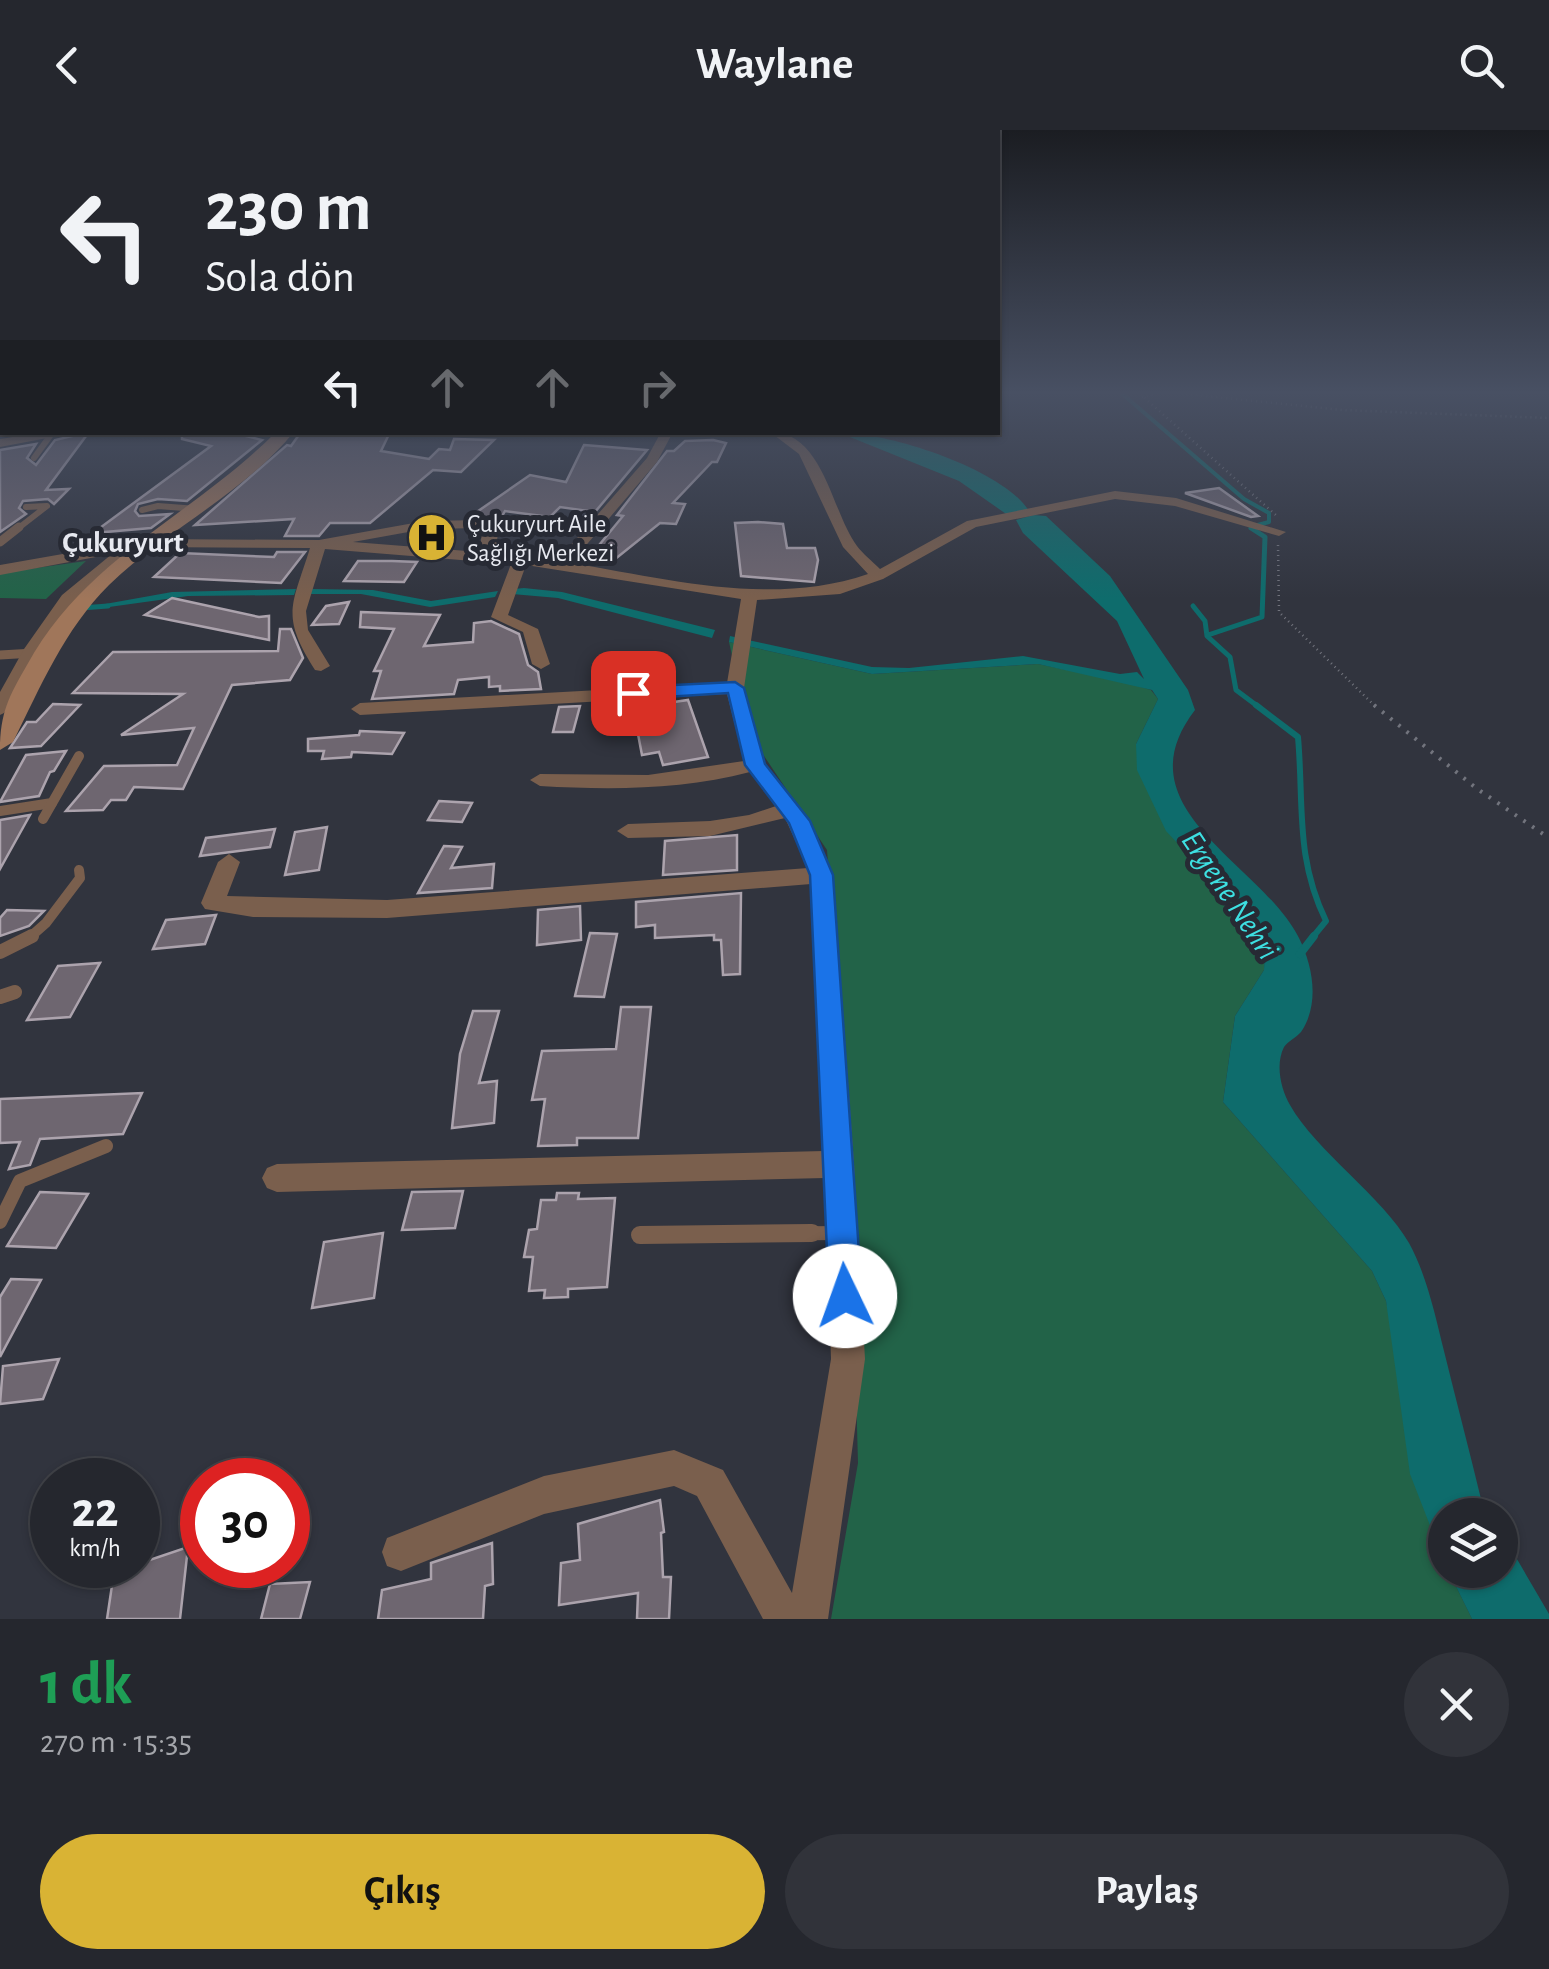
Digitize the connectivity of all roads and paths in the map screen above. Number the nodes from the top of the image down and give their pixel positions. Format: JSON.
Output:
{"nodes":[{"id":1,"x":259,"y":460,"type":"edge"},
{"id":2,"x":652,"y":460,"type":"edge"},
{"id":3,"x":808,"y":460,"type":"edge"},
{"id":4,"x":1214,"y":460,"type":"edge"},
{"id":5,"x":26,"y":507,"type":"dead end"},
{"id":6,"x":197,"y":509,"type":"junction"},
{"id":7,"x":142,"y":510,"type":"dead end"},
{"id":8,"x":1278,"y":532,"type":"junction"},
{"id":9,"x":0,"y":542,"type":"edge"},
{"id":10,"x":148,"y":543,"type":"junction"},
{"id":11,"x":320,"y":544,"type":"junction"},
{"id":12,"x":98,"y":553,"type":"junction"},
{"id":13,"x":125,"y":557,"type":"junction"},
{"id":14,"x":488,"y":557,"type":"junction"},
{"id":15,"x":520,"y":560,"type":"junction"},
{"id":16,"x":560,"y":567,"type":"junction"},
{"id":17,"x":0,"y":570,"type":"edge"},
{"id":18,"x":878,"y":576,"type":"junction"},
{"id":19,"x":750,"y":596,"type":"junction"},
{"id":20,"x":39,"y":653,"type":"junction"},
{"id":21,"x":0,"y":655,"type":"edge"},
{"id":22,"x":541,"y":664,"type":"dead end"},
{"id":23,"x":321,"y":666,"type":"dead end"},
{"id":24,"x":735,"y":688,"type":"junction"},
{"id":25,"x":0,"y":709,"type":"edge"},
{"id":26,"x":360,"y":709,"type":"dead end"},
{"id":27,"x":0,"y":742,"type":"edge"},
{"id":28,"x":79,"y":756,"type":"dead end"},
{"id":29,"x":755,"y":765,"type":"junction"},
{"id":30,"x":540,"y":780,"type":"dead end"},
{"id":31,"x":52,"y":803,"type":"junction"},
{"id":32,"x":788,"y":808,"type":"junction"},
{"id":33,"x":0,"y":811,"type":"edge"},
{"id":34,"x":43,"y":819,"type":"dead end"},
{"id":35,"x":628,"y":831,"type":"dead end"},
{"id":36,"x":1549,"y":838,"type":"edge"},
{"id":37,"x":229,"y":862,"type":"dead end"},
{"id":38,"x":78,"y":870,"type":"dead end"},
{"id":39,"x":822,"y":875,"type":"junction"},
{"id":40,"x":0,"y":952,"type":"edge"},
{"id":41,"x":15,"y":992,"type":"dead end"},
{"id":42,"x":0,"y":997,"type":"edge"},
{"id":43,"x":106,"y":1146,"type":"dead end"},
{"id":44,"x":839,"y":1164,"type":"junction"},
{"id":45,"x":277,"y":1178,"type":"dead end"},
{"id":46,"x":0,"y":1222,"type":"edge"},
{"id":47,"x":842,"y":1233,"type":"junction"},
{"id":48,"x":640,"y":1235,"type":"dead end"},
{"id":49,"x":402,"y":1552,"type":"dead end"},
{"id":50,"x":785,"y":1619,"type":"edge"},
{"id":51,"x":808,"y":1619,"type":"edge"}],
"edges":[{"from":1,"to":6,"type":"main road"},
{"from":2,"to":16,"type":"street"},
{"from":3,"to":18,"type":"street"},
{"from":4,"to":8,"type":"path"},
{"from":5,"to":9,"type":"lane"},
{"from":6,"to":7,"type":"lane"},
{"from":6,"to":10,"type":"main road"},
{"from":8,"to":18,"type":"street"},
{"from":8,"to":36,"type":"path"},
{"from":10,"to":11,"type":"street"},
{"from":10,"to":12,"type":"street"},
{"from":10,"to":13,"type":"main road"},
{"from":11,"to":14,"type":"street"},
{"from":11,"to":14,"type":"street"},
{"from":11,"to":23,"type":"street"},
{"from":12,"to":13,"type":"street"},
{"from":12,"to":17,"type":"street"},
{"from":13,"to":20,"type":"main road"},
{"from":14,"to":15,"type":"street"},
{"from":15,"to":16,"type":"street"},
{"from":15,"to":22,"type":"street"},
{"from":16,"to":19,"type":"street"},
{"from":18,"to":19,"type":"street"},
{"from":19,"to":24,"type":"street"},
{"from":20,"to":21,"type":"lane"},
{"from":20,"to":25,"type":"street"},
{"from":20,"to":27,"type":"main road"},
{"from":24,"to":26,"type":"street"},
{"from":24,"to":29,"type":"street"},
{"from":28,"to":31,"type":"lane"},
{"from":29,"to":30,"type":"street"},
{"from":29,"to":32,"type":"street"},
{"from":31,"to":33,"type":"lane"},
{"from":31,"to":34,"type":"lane"},
{"from":32,"to":35,"type":"street"},
{"from":32,"to":39,"type":"street"},
{"from":37,"to":39,"type":"street"},
{"from":38,"to":40,"type":"lane"},
{"from":39,"to":44,"type":"street"},
{"from":41,"to":42,"type":"lane"},
{"from":43,"to":46,"type":"lane"},
{"from":44,"to":45,"type":"street"},
{"from":44,"to":47,"type":"street"},
{"from":47,"to":48,"type":"lane"},
{"from":47,"to":51,"type":"street"},
{"from":49,"to":50,"type":"street"}]}
